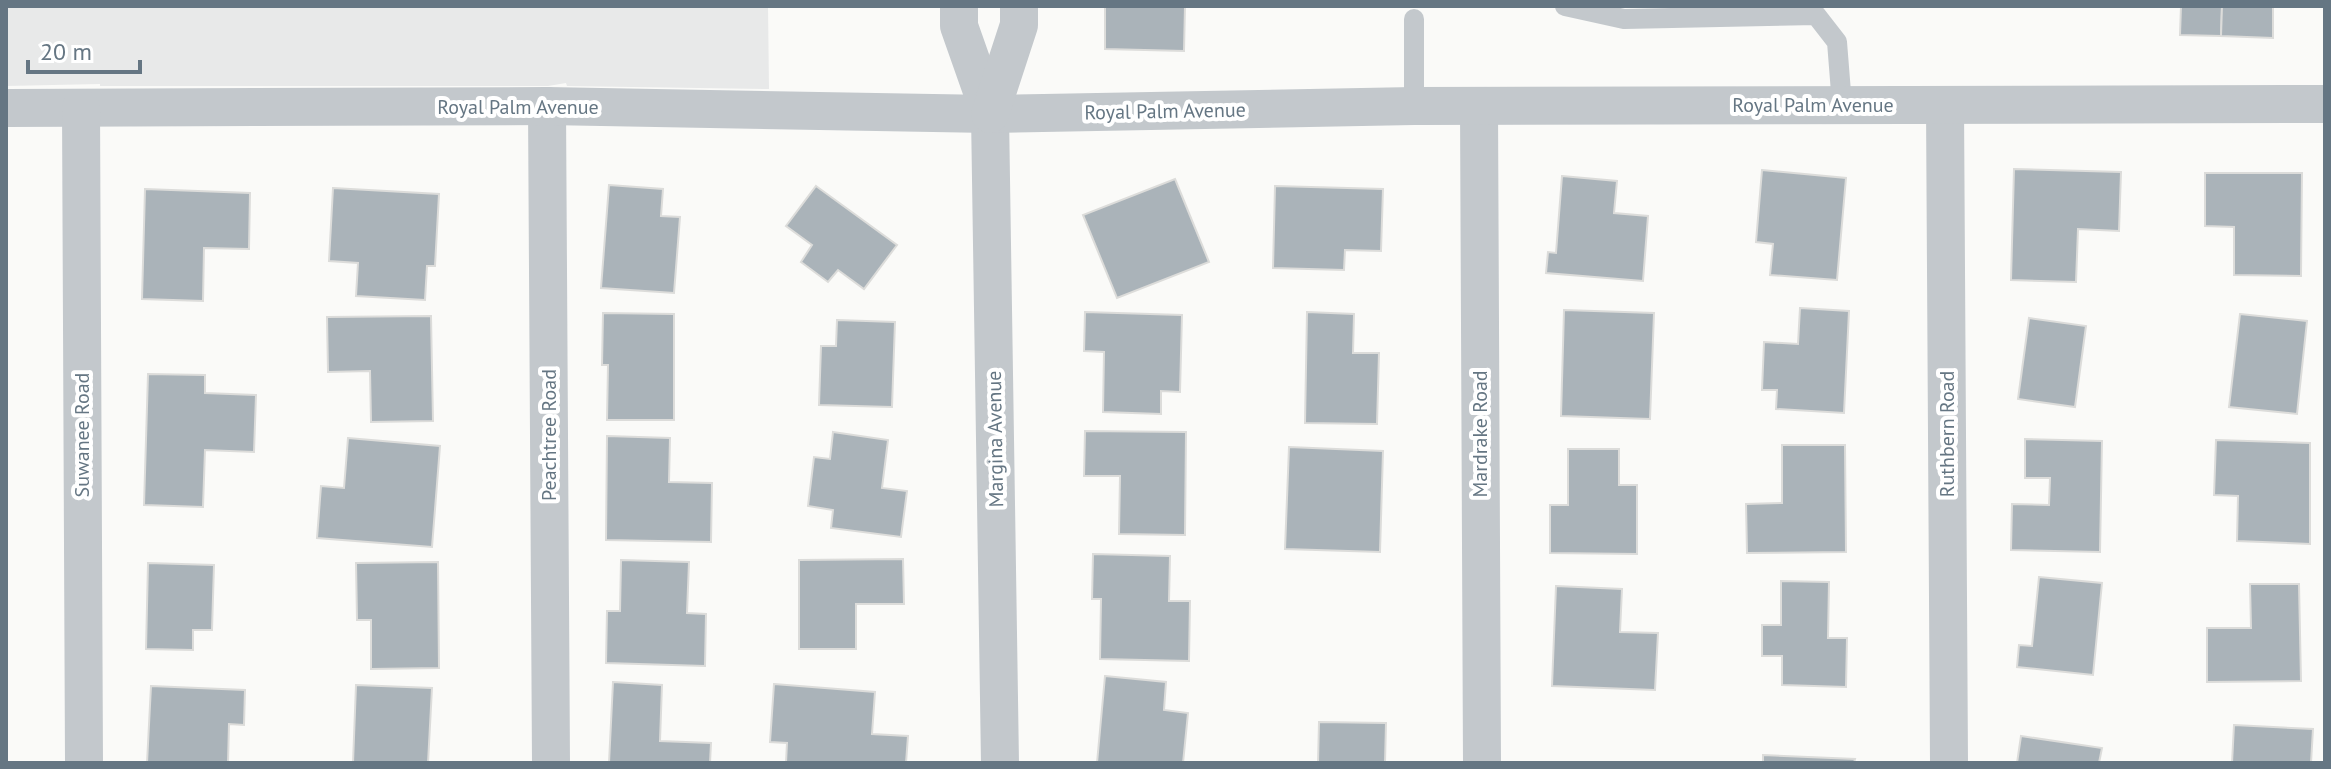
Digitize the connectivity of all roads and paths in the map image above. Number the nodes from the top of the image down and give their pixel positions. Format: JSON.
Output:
{"nodes":[{"id":1,"x":959,"y":6,"type":"edge"},
{"id":2,"x":1019,"y":6,"type":"edge"},
{"id":3,"x":1565,"y":6,"type":"edge"},
{"id":4,"x":1414,"y":19,"type":"dead end"},
{"id":5,"x":2325,"y":104,"type":"edge"},
{"id":6,"x":1842,"y":105,"type":"junction"},
{"id":7,"x":1945,"y":105,"type":"junction"},
{"id":8,"x":547,"y":106,"type":"junction"},
{"id":9,"x":1414,"y":106,"type":"junction"},
{"id":10,"x":1479,"y":106,"type":"junction"},
{"id":11,"x":6,"y":108,"type":"edge"},
{"id":12,"x":81,"y":108,"type":"junction"},
{"id":13,"x":990,"y":114,"type":"junction"},
{"id":14,"x":84,"y":763,"type":"edge"},
{"id":15,"x":551,"y":763,"type":"edge"},
{"id":16,"x":1000,"y":763,"type":"edge"},
{"id":17,"x":1482,"y":763,"type":"edge"},
{"id":18,"x":1949,"y":763,"type":"edge"}],
"edges":[{"from":1,"to":13,"type":"street","name":"Margina Avenue"},
{"from":2,"to":13,"type":"street","name":"Margina Avenue"},
{"from":3,"to":6,"type":"lane"},
{"from":4,"to":9,"type":"lane"},
{"from":5,"to":7,"type":"street","name":"Royal Palm Avenue"},
{"from":6,"to":7,"type":"street","name":"Royal Palm Avenue"},
{"from":6,"to":10,"type":"street","name":"Royal Palm Avenue"},
{"from":7,"to":18,"type":"street","name":"Ruthbern Road"},
{"from":8,"to":12,"type":"street","name":"Royal Palm Avenue"},
{"from":8,"to":13,"type":"street","name":"Royal Palm Avenue"},
{"from":8,"to":15,"type":"street","name":"Peachtree Road"},
{"from":9,"to":10,"type":"street","name":"Royal Palm Avenue"},
{"from":9,"to":13,"type":"street","name":"Royal Palm Avenue"},
{"from":10,"to":17,"type":"street","name":"Mardrake Road"},
{"from":11,"to":12,"type":"street","name":"Royal Palm Avenue"},
{"from":12,"to":14,"type":"street","name":"Suwanee Road"},
{"from":13,"to":16,"type":"street","name":"Margina Avenue"}]}
